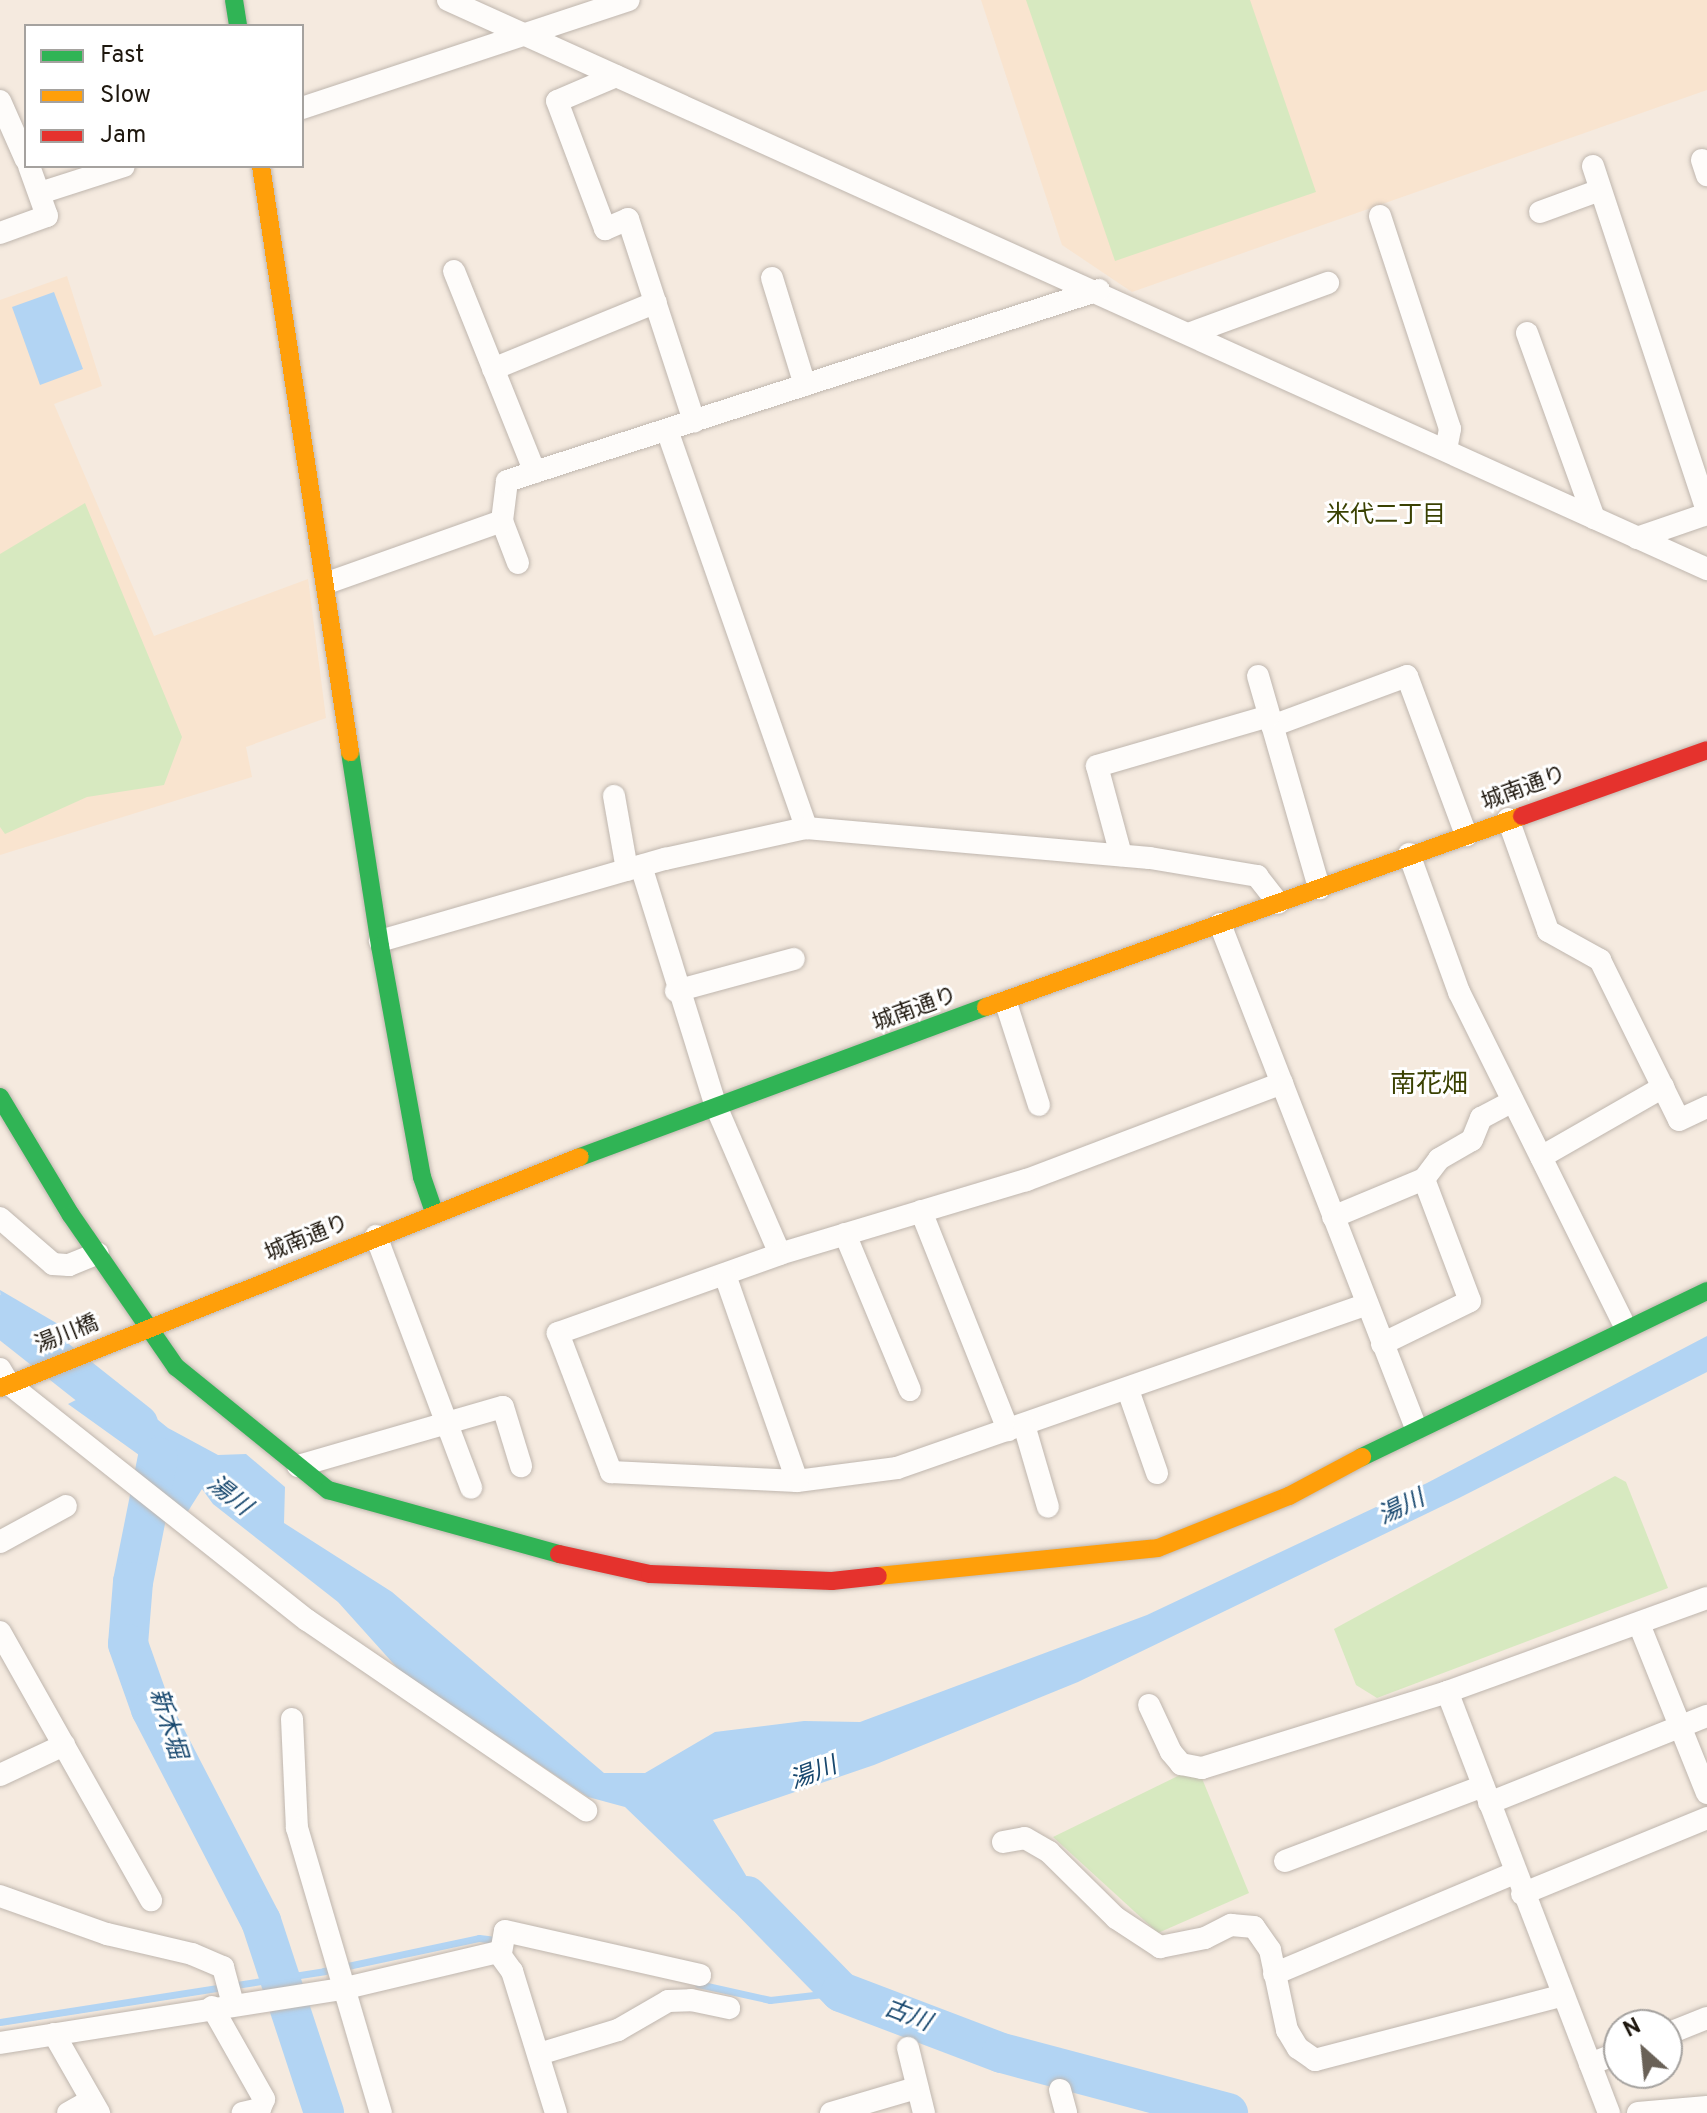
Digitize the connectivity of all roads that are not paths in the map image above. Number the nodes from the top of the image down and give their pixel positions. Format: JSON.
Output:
{"nodes":[{"id":1,"x":234,"y":0,"type":"edge"},
{"id":2,"x":448,"y":0,"type":"edge"},
{"id":3,"x":629,"y":0,"type":"edge"},
{"id":4,"x":238,"y":24,"type":"edge"},
{"id":5,"x":523,"y":33,"type":"junction"},
{"id":6,"x":616,"y":76,"type":"junction"},
{"id":7,"x":0,"y":101,"type":"edge"},
{"id":8,"x":304,"y":107,"type":"edge"},
{"id":9,"x":24,"y":155,"type":"edge"},
{"id":10,"x":1593,"y":166,"type":"dead end"},
{"id":11,"x":30,"y":168,"type":"edge"},
{"id":12,"x":118,"y":168,"type":"edge"},
{"id":13,"x":261,"y":168,"type":"edge"},
{"id":14,"x":1600,"y":190,"type":"junction"},
{"id":15,"x":40,"y":193,"type":"junction"},
{"id":16,"x":1540,"y":212,"type":"dead end"},
{"id":17,"x":1380,"y":216,"type":"dead end"},
{"id":18,"x":0,"y":233,"type":"edge"},
{"id":19,"x":454,"y":271,"type":"dead end"},
{"id":20,"x":772,"y":278,"type":"dead end"},
{"id":21,"x":1328,"y":283,"type":"dead end"},
{"id":22,"x":1099,"y":290,"type":"junction"},
{"id":23,"x":656,"y":302,"type":"junction"},
{"id":24,"x":1191,"y":333,"type":"junction"},
{"id":25,"x":1527,"y":333,"type":"dead end"},
{"id":26,"x":493,"y":369,"type":"junction"},
{"id":27,"x":805,"y":385,"type":"junction"},
{"id":28,"x":694,"y":421,"type":"junction"},
{"id":29,"x":667,"y":430,"type":"junction"},
{"id":30,"x":1446,"y":450,"type":"junction"},
{"id":31,"x":535,"y":472,"type":"junction"},
{"id":32,"x":1707,"y":513,"type":"edge"},
{"id":33,"x":1594,"y":518,"type":"junction"},
{"id":34,"x":502,"y":521,"type":"junction"},
{"id":35,"x":1637,"y":538,"type":"junction"},
{"id":36,"x":518,"y":563,"type":"dead end"},
{"id":37,"x":1707,"y":569,"type":"edge"},
{"id":38,"x":327,"y":583,"type":"junction"},
{"id":39,"x":1258,"y":676,"type":"dead end"},
{"id":40,"x":1271,"y":721,"type":"junction"},
{"id":41,"x":1707,"y":750,"type":"edge"},
{"id":42,"x":614,"y":796,"type":"dead end"},
{"id":43,"x":1508,"y":819,"type":"junction"},
{"id":44,"x":806,"y":828,"type":"junction"},
{"id":45,"x":1466,"y":835,"type":"junction"},
{"id":46,"x":1409,"y":854,"type":"junction"},
{"id":47,"x":1121,"y":855,"type":"junction"},
{"id":48,"x":634,"y":868,"type":"junction"},
{"id":49,"x":1319,"y":888,"type":"junction"},
{"id":50,"x":1278,"y":903,"type":"junction"},
{"id":51,"x":1220,"y":924,"type":"junction"},
{"id":52,"x":380,"y":941,"type":"junction"},
{"id":53,"x":794,"y":959,"type":"dead end"},
{"id":54,"x":676,"y":991,"type":"junction"},
{"id":55,"x":1006,"y":1003,"type":"junction"},
{"id":56,"x":1282,"y":1083,"type":"junction"},
{"id":57,"x":1663,"y":1087,"type":"junction"},
{"id":58,"x":0,"y":1097,"type":"edge"},
{"id":59,"x":1513,"y":1101,"type":"junction"},
{"id":60,"x":715,"y":1104,"type":"junction"},
{"id":61,"x":1039,"y":1105,"type":"dead end"},
{"id":62,"x":1707,"y":1107,"type":"edge"},
{"id":63,"x":1541,"y":1157,"type":"junction"},
{"id":64,"x":1424,"y":1179,"type":"junction"},
{"id":65,"x":921,"y":1211,"type":"junction"},
{"id":66,"x":434,"y":1212,"type":"junction"},
{"id":67,"x":1333,"y":1217,"type":"junction"},
{"id":68,"x":0,"y":1218,"type":"edge"},
{"id":69,"x":845,"y":1234,"type":"junction"},
{"id":70,"x":376,"y":1236,"type":"junction"},
{"id":71,"x":98,"y":1253,"type":"junction"},
{"id":72,"x":780,"y":1254,"type":"junction"},
{"id":73,"x":725,"y":1275,"type":"junction"},
{"id":74,"x":1707,"y":1291,"type":"edge"},
{"id":75,"x":1367,"y":1304,"type":"junction"},
{"id":76,"x":1622,"y":1320,"type":"dead end"},
{"id":77,"x":148,"y":1328,"type":"junction"},
{"id":78,"x":1382,"y":1344,"type":"junction"},
{"id":79,"x":3,"y":1381,"type":"edge"},
{"id":80,"x":910,"y":1390,"type":"dead end"},
{"id":81,"x":1128,"y":1390,"type":"junction"},
{"id":82,"x":446,"y":1424,"type":"junction"},
{"id":83,"x":1016,"y":1428,"type":"junction"},
{"id":84,"x":1416,"y":1428,"type":"junction"},
{"id":85,"x":298,"y":1466,"type":"junction"},
{"id":86,"x":521,"y":1466,"type":"dead end"},
{"id":87,"x":1157,"y":1473,"type":"dead end"},
{"id":88,"x":797,"y":1481,"type":"junction"},
{"id":89,"x":471,"y":1488,"type":"dead end"},
{"id":90,"x":66,"y":1506,"type":"dead end"},
{"id":91,"x":1048,"y":1507,"type":"dead end"},
{"id":92,"x":0,"y":1542,"type":"edge"},
{"id":93,"x":1707,"y":1598,"type":"edge"},
{"id":94,"x":1639,"y":1624,"type":"junction"},
{"id":95,"x":2,"y":1640,"type":"edge"},
{"id":96,"x":1447,"y":1692,"type":"junction"},
{"id":97,"x":1149,"y":1705,"type":"dead end"},
{"id":98,"x":1707,"y":1716,"type":"edge"},
{"id":99,"x":292,"y":1719,"type":"dead end"},
{"id":100,"x":1680,"y":1726,"type":"junction"},
{"id":101,"x":64,"y":1745,"type":"junction"},
{"id":102,"x":0,"y":1775,"type":"edge"},
{"id":103,"x":1707,"y":1793,"type":"edge"},
{"id":104,"x":1486,"y":1795,"type":"junction"},
{"id":105,"x":586,"y":1810,"type":"dead end"},
{"id":106,"x":1707,"y":1818,"type":"edge"},
{"id":107,"x":1003,"y":1842,"type":"dead end"},
{"id":108,"x":1285,"y":1861,"type":"dead end"},
{"id":109,"x":1518,"y":1884,"type":"junction"},
{"id":110,"x":0,"y":1896,"type":"edge"},
{"id":111,"x":151,"y":1900,"type":"dead end"},
{"id":112,"x":501,"y":1953,"type":"junction"},
{"id":113,"x":1274,"y":1974,"type":"junction"},
{"id":114,"x":700,"y":1975,"type":"dead end"},
{"id":115,"x":346,"y":1988,"type":"junction"},
{"id":116,"x":225,"y":1995,"type":"junction"},
{"id":117,"x":1561,"y":1996,"type":"junction"},
{"id":118,"x":729,"y":2008,"type":"dead end"},
{"id":119,"x":1707,"y":2018,"type":"edge"},
{"id":120,"x":1683,"y":2028,"type":"edge"},
{"id":121,"x":54,"y":2034,"type":"junction"},
{"id":122,"x":0,"y":2043,"type":"edge"},
{"id":123,"x":908,"y":2048,"type":"dead end"},
{"id":124,"x":539,"y":2054,"type":"junction"},
{"id":125,"x":1603,"y":2059,"type":"edge"},
{"id":126,"x":1590,"y":2064,"type":"junction"},
{"id":127,"x":916,"y":2088,"type":"junction"},
{"id":128,"x":1060,"y":2090,"type":"dead end"},
{"id":129,"x":95,"y":2106,"type":"edge"},
{"id":130,"x":1707,"y":2107,"type":"edge"},
{"id":131,"x":68,"y":2113,"type":"edge"},
{"id":132,"x":242,"y":2113,"type":"edge"},
{"id":133,"x":381,"y":2113,"type":"edge"},
{"id":134,"x":556,"y":2113,"type":"edge"},
{"id":135,"x":831,"y":2113,"type":"edge"},
{"id":136,"x":924,"y":2113,"type":"edge"},
{"id":137,"x":1066,"y":2113,"type":"edge"},
{"id":138,"x":1609,"y":2113,"type":"edge"},
{"id":139,"x":1638,"y":2113,"type":"edge"}],
"edges":[{"from":1,"to":4,"type":"street"},
{"from":2,"to":5,"type":"street"},
{"from":3,"to":5,"type":"street"},
{"from":5,"to":6,"type":"street"},
{"from":5,"to":8,"type":"street"},
{"from":6,"to":22,"type":"street"},
{"from":6,"to":23,"type":"street"},
{"from":7,"to":9,"type":"street"},
{"from":10,"to":14,"type":"street"},
{"from":11,"to":15,"type":"street"},
{"from":12,"to":15,"type":"street"},
{"from":13,"to":38,"type":"street"},
{"from":14,"to":16,"type":"street"},
{"from":14,"to":32,"type":"street"},
{"from":15,"to":18,"type":"street"},
{"from":17,"to":30,"type":"street"},
{"from":19,"to":26,"type":"street"},
{"from":20,"to":27,"type":"street"},
{"from":21,"to":24,"type":"street"},
{"from":22,"to":24,"type":"street"},
{"from":22,"to":27,"type":"street"},
{"from":23,"to":26,"type":"street"},
{"from":23,"to":28,"type":"street"},
{"from":24,"to":30,"type":"street"},
{"from":25,"to":33,"type":"street"},
{"from":26,"to":31,"type":"street"},
{"from":27,"to":28,"type":"street"},
{"from":28,"to":29,"type":"street"},
{"from":29,"to":31,"type":"street"},
{"from":29,"to":44,"type":"street"},
{"from":30,"to":33,"type":"street"},
{"from":31,"to":34,"type":"street"},
{"from":32,"to":35,"type":"street"},
{"from":33,"to":35,"type":"street"},
{"from":34,"to":36,"type":"street"},
{"from":34,"to":38,"type":"street"},
{"from":35,"to":37,"type":"street"},
{"from":38,"to":52,"type":"street"},
{"from":39,"to":40,"type":"street"},
{"from":40,"to":45,"type":"street"},
{"from":40,"to":47,"type":"street"},
{"from":40,"to":49,"type":"street"},
{"from":41,"to":43,"type":"street","name":"城南通り"},
{"from":42,"to":48,"type":"street"},
{"from":43,"to":45,"type":"street","name":"城南通り"},
{"from":43,"to":57,"type":"street"},
{"from":44,"to":47,"type":"street"},
{"from":44,"to":48,"type":"street"},
{"from":45,"to":46,"type":"street","name":"城南通り"},
{"from":46,"to":49,"type":"street","name":"城南通り"},
{"from":46,"to":59,"type":"street"},
{"from":47,"to":50,"type":"street"},
{"from":48,"to":52,"type":"street"},
{"from":48,"to":54,"type":"street"},
{"from":49,"to":50,"type":"street","name":"城南通り"},
{"from":50,"to":51,"type":"street","name":"城南通り"},
{"from":51,"to":55,"type":"street","name":"城南通り"},
{"from":51,"to":56,"type":"street"},
{"from":52,"to":66,"type":"street"},
{"from":53,"to":54,"type":"street"},
{"from":54,"to":60,"type":"street"},
{"from":55,"to":60,"type":"street","name":"城南通り"},
{"from":55,"to":61,"type":"street"},
{"from":56,"to":65,"type":"street"},
{"from":56,"to":67,"type":"street"},
{"from":57,"to":62,"type":"street"},
{"from":57,"to":63,"type":"street"},
{"from":58,"to":71,"type":"street"},
{"from":59,"to":63,"type":"street"},
{"from":59,"to":64,"type":"street"},
{"from":60,"to":66,"type":"street","name":"城南通り"},
{"from":60,"to":72,"type":"street"},
{"from":63,"to":76,"type":"street"},
{"from":64,"to":67,"type":"street"},
{"from":64,"to":78,"type":"street"},
{"from":65,"to":69,"type":"street"},
{"from":65,"to":83,"type":"street"},
{"from":66,"to":70,"type":"street","name":"城南通り"},
{"from":67,"to":75,"type":"street"},
{"from":68,"to":71,"type":"street"},
{"from":69,"to":72,"type":"street"},
{"from":69,"to":80,"type":"street"},
{"from":70,"to":77,"type":"street","name":"城南通り"},
{"from":70,"to":82,"type":"street"},
{"from":71,"to":77,"type":"street"},
{"from":72,"to":73,"type":"street"},
{"from":73,"to":88,"type":"street"},
{"from":73,"to":88,"type":"street"},
{"from":74,"to":84,"type":"street"},
{"from":75,"to":78,"type":"street"},
{"from":75,"to":81,"type":"street"},
{"from":77,"to":79,"type":"street","name":"湯川橋"},
{"from":77,"to":85,"type":"street"},
{"from":78,"to":84,"type":"street"},
{"from":79,"to":105,"type":"street"},
{"from":81,"to":83,"type":"street"},
{"from":81,"to":87,"type":"street"},
{"from":82,"to":85,"type":"street"},
{"from":82,"to":86,"type":"street"},
{"from":82,"to":89,"type":"street"},
{"from":83,"to":88,"type":"street"},
{"from":83,"to":91,"type":"street"},
{"from":84,"to":85,"type":"street"},
{"from":90,"to":92,"type":"street"},
{"from":93,"to":94,"type":"street"},
{"from":94,"to":96,"type":"street"},
{"from":94,"to":100,"type":"street"},
{"from":95,"to":101,"type":"street"},
{"from":96,"to":97,"type":"street"},
{"from":96,"to":104,"type":"street"},
{"from":98,"to":100,"type":"street"},
{"from":99,"to":115,"type":"street"},
{"from":100,"to":103,"type":"street"},
{"from":100,"to":104,"type":"street"},
{"from":101,"to":102,"type":"street"},
{"from":101,"to":111,"type":"street"},
{"from":104,"to":108,"type":"street"},
{"from":104,"to":109,"type":"street"},
{"from":106,"to":109,"type":"street"},
{"from":107,"to":113,"type":"street"},
{"from":109,"to":113,"type":"street"},
{"from":109,"to":117,"type":"street"},
{"from":110,"to":116,"type":"street"},
{"from":112,"to":114,"type":"street"},
{"from":112,"to":115,"type":"street"},
{"from":112,"to":124,"type":"street"},
{"from":113,"to":117,"type":"street"},
{"from":115,"to":116,"type":"street"},
{"from":115,"to":133,"type":"street"},
{"from":116,"to":121,"type":"street"},
{"from":116,"to":132,"type":"street"},
{"from":117,"to":126,"type":"street"},
{"from":118,"to":124,"type":"street"},
{"from":119,"to":120,"type":"street"},
{"from":121,"to":122,"type":"street"},
{"from":121,"to":129,"type":"street"},
{"from":123,"to":127,"type":"street"},
{"from":124,"to":134,"type":"street"},
{"from":125,"to":126,"type":"street"},
{"from":126,"to":138,"type":"street"},
{"from":127,"to":135,"type":"street"},
{"from":127,"to":136,"type":"street"},
{"from":128,"to":137,"type":"street"},
{"from":129,"to":131,"type":"street"},
{"from":130,"to":139,"type":"street"}]}
